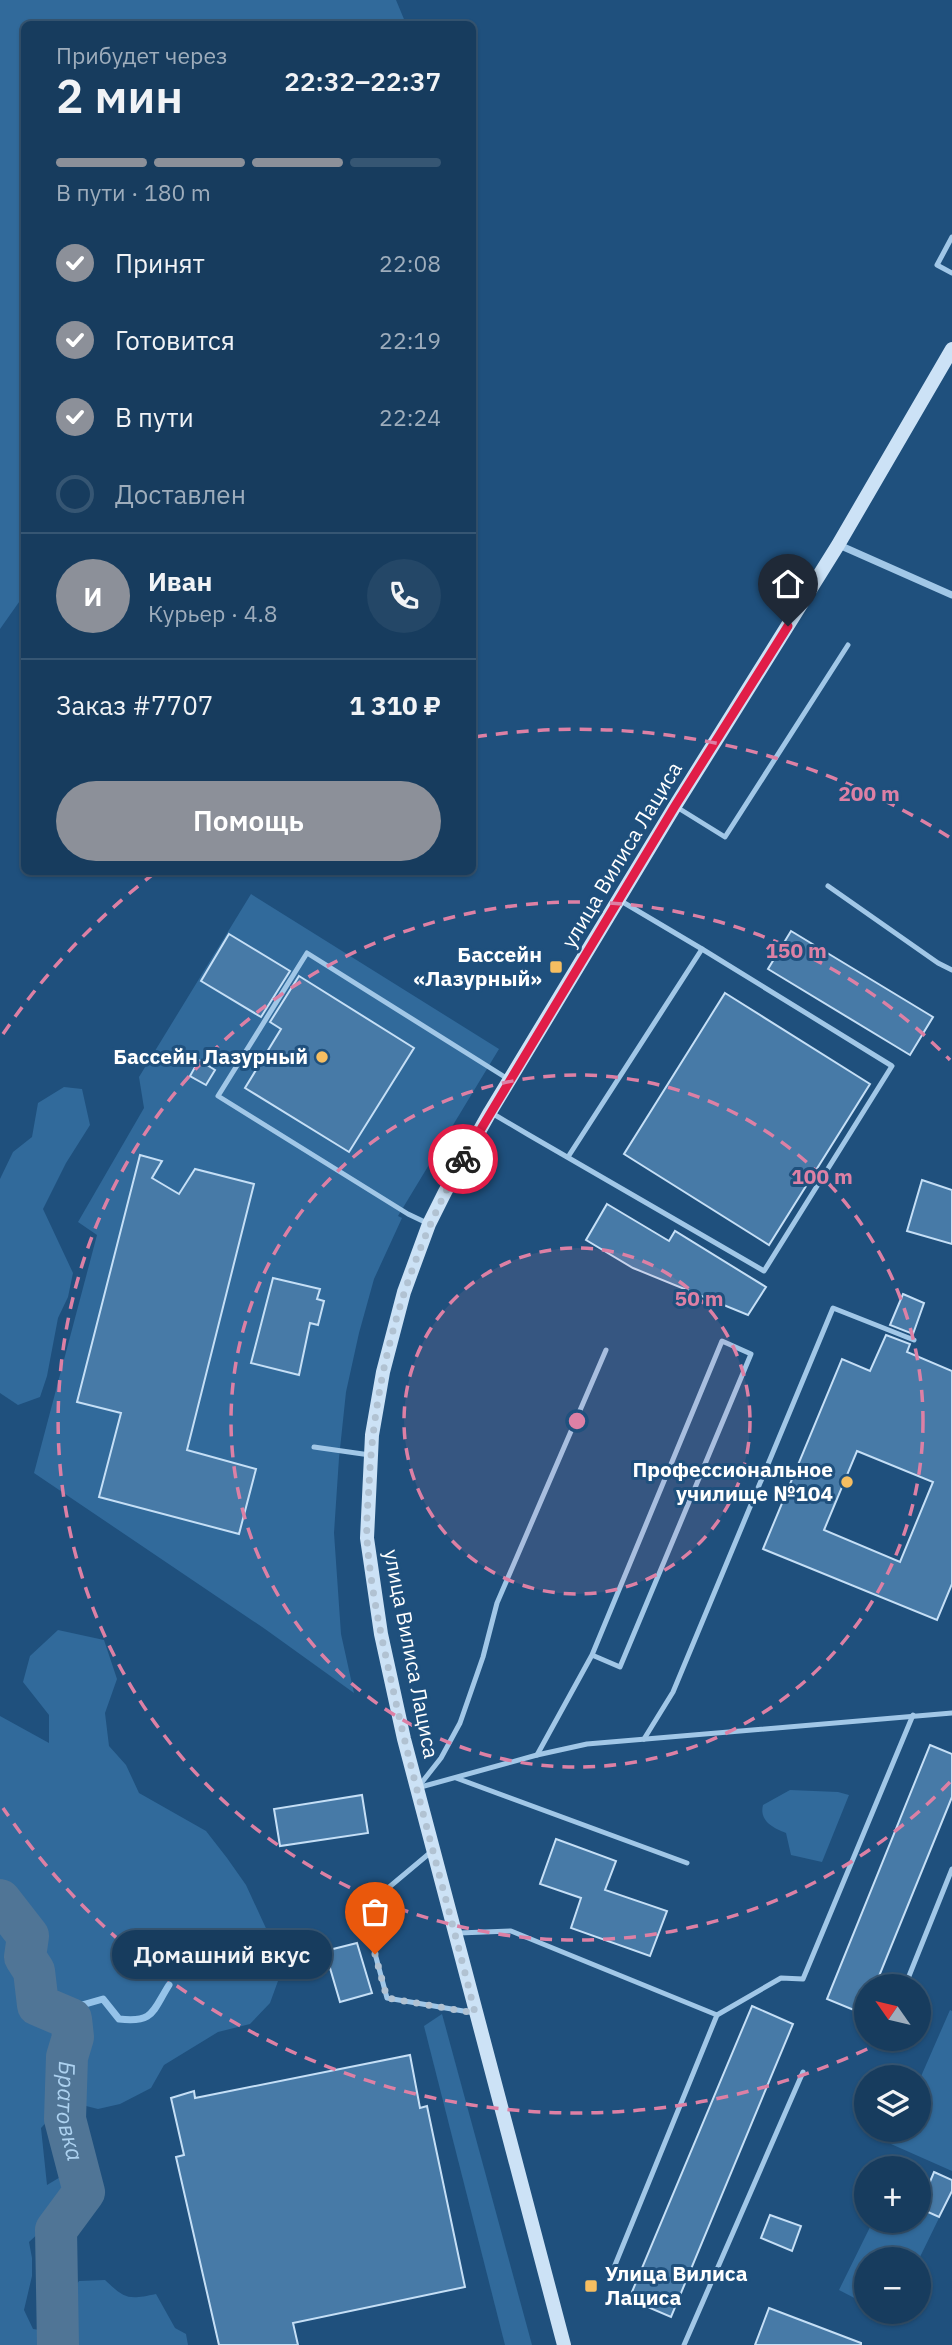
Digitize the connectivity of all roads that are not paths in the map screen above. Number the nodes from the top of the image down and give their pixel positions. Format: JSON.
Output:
{"nodes":[{"id":1,"x":952,"y":237,"type":"edge"},
{"id":2,"x":952,"y":273,"type":"edge"},
{"id":3,"x":952,"y":349,"type":"edge"},
{"id":4,"x":838,"y":545,"type":"junction"},
{"id":5,"x":952,"y":595,"type":"edge"},
{"id":6,"x":848,"y":645,"type":"dead end"},
{"id":7,"x":675,"y":806,"type":"junction"},
{"id":8,"x":828,"y":886,"type":"dead end"},
{"id":9,"x":619,"y":900,"type":"junction"},
{"id":10,"x":702,"y":949,"type":"junction"},
{"id":11,"x":952,"y":970,"type":"edge"},
{"id":12,"x":510,"y":1080,"type":"junction"},
{"id":13,"x":490,"y":1112,"type":"junction"},
{"id":14,"x":568,"y":1157,"type":"junction"},
{"id":15,"x":429,"y":1224,"type":"junction"},
{"id":16,"x":914,"y":1340,"type":"dead end"},
{"id":17,"x":606,"y":1350,"type":"dead end"},
{"id":18,"x":314,"y":1447,"type":"dead end"},
{"id":19,"x":371,"y":1455,"type":"junction"},
{"id":20,"x":592,"y":1655,"type":"junction"},
{"id":21,"x":952,"y":1713,"type":"edge"},
{"id":22,"x":913,"y":1715,"type":"junction"},
{"id":23,"x":644,"y":1739,"type":"junction"},
{"id":24,"x":537,"y":1755,"type":"junction"},
{"id":25,"x":456,"y":1778,"type":"junction"},
{"id":26,"x":417,"y":1788,"type":"junction"},
{"id":27,"x":434,"y":1850,"type":"junction"},
{"id":28,"x":687,"y":1863,"type":"dead end"},
{"id":29,"x":952,"y":1869,"type":"edge"},
{"id":30,"x":456,"y":1933,"type":"junction"},
{"id":31,"x":910,"y":1974,"type":"edge"},
{"id":32,"x":475,"y":2013,"type":"junction"},
{"id":33,"x":717,"y":2015,"type":"junction"},
{"id":34,"x":803,"y":2073,"type":"dead end"},
{"id":35,"x":615,"y":2265,"type":"dead end"},
{"id":36,"x":564,"y":2345,"type":"edge"},
{"id":37,"x":684,"y":2345,"type":"edge"}],
"edges":[{"from":1,"to":2,"type":"lane"},
{"from":3,"to":4,"type":"street","name":"улица Вилиса Лациса"},
{"from":4,"to":5,"type":"street"},
{"from":4,"to":7,"type":"street","name":"улица Вилиса Лациса"},
{"from":6,"to":7,"type":"lane"},
{"from":7,"to":9,"type":"street","name":"улица Вилиса Лациса"},
{"from":8,"to":11,"type":"lane"},
{"from":9,"to":10,"type":"lane"},
{"from":9,"to":12,"type":"street","name":"улица Вилиса Лациса"},
{"from":10,"to":14,"type":"lane"},
{"from":10,"to":14,"type":"lane"},
{"from":12,"to":13,"type":"street","name":"улица Вилиса Лациса"},
{"from":12,"to":15,"type":"lane"},
{"from":13,"to":14,"type":"lane"},
{"from":13,"to":15,"type":"street","name":"улица Вилиса Лациса"},
{"from":15,"to":19,"type":"street","name":"улица Вилиса Лациса"},
{"from":16,"to":23,"type":"lane"},
{"from":17,"to":26,"type":"lane"},
{"from":18,"to":19,"type":"lane"},
{"from":19,"to":26,"type":"street","name":"улица Вилиса Лациса"},
{"from":20,"to":20,"type":"lane"},
{"from":20,"to":24,"type":"lane"},
{"from":21,"to":22,"type":"lane"},
{"from":22,"to":23,"type":"lane"},
{"from":22,"to":33,"type":"lane"},
{"from":23,"to":24,"type":"lane"},
{"from":24,"to":25,"type":"lane"},
{"from":25,"to":26,"type":"lane"},
{"from":25,"to":28,"type":"lane"},
{"from":26,"to":27,"type":"street","name":"улица Вилиса Лациса"},
{"from":27,"to":30,"type":"street","name":"улица Вилиса Лациса"},
{"from":27,"to":32,"type":"lane"},
{"from":29,"to":31,"type":"lane"},
{"from":30,"to":32,"type":"street","name":"улица Вилиса Лациса"},
{"from":30,"to":33,"type":"lane"},
{"from":32,"to":36,"type":"street","name":"улица Вилиса Лациса"},
{"from":33,"to":35,"type":"lane"},
{"from":34,"to":37,"type":"lane"}]}
